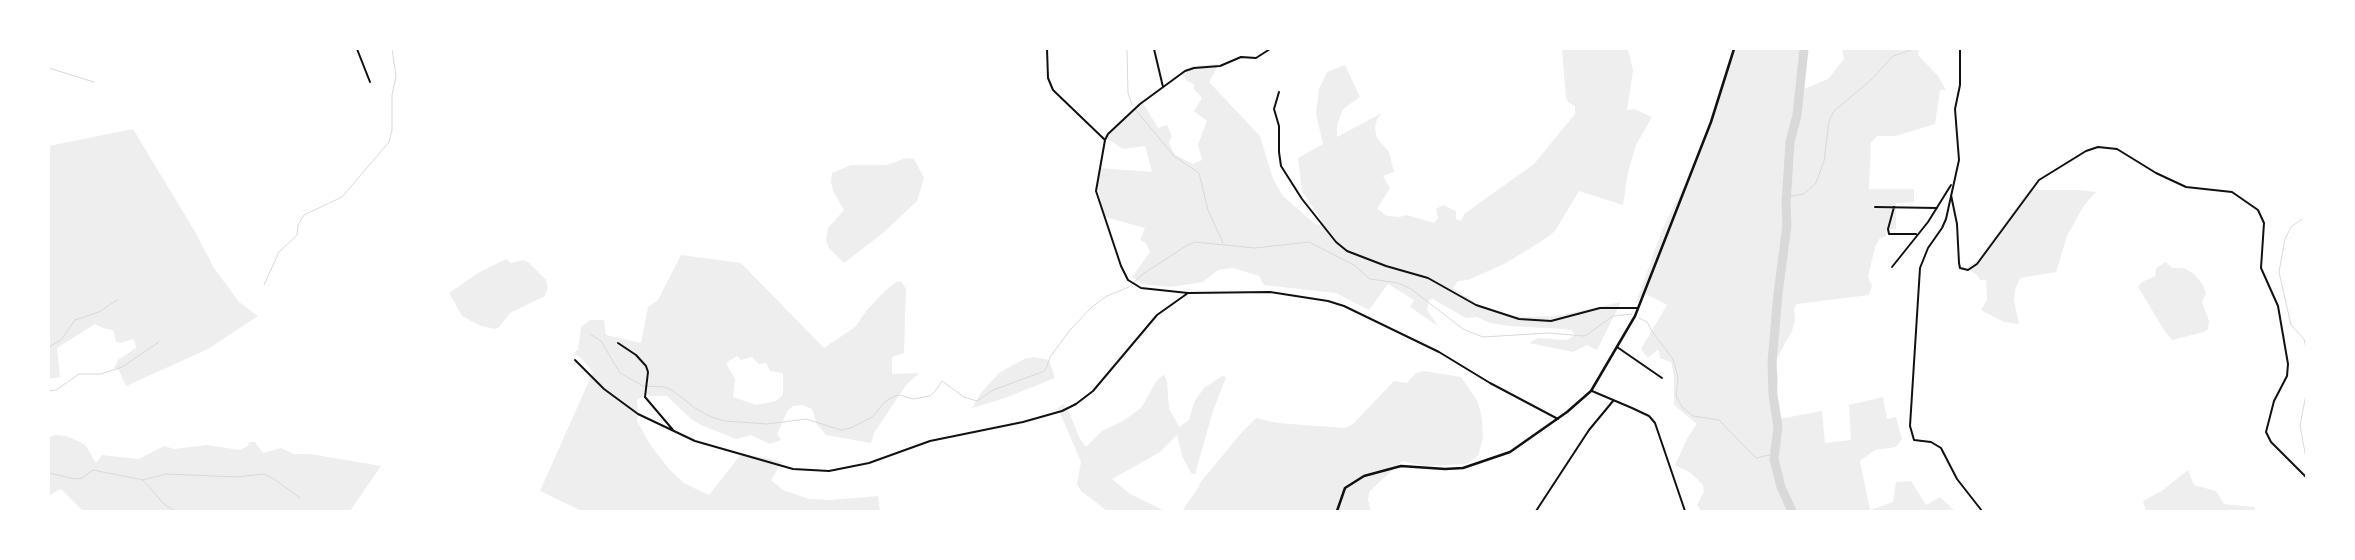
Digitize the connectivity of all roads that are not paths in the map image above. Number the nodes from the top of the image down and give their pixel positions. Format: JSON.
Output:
{"nodes":[{"id":1,"x":357,"y":49,"type":"edge"},
{"id":2,"x":1047,"y":49,"type":"edge"},
{"id":3,"x":1154,"y":49,"type":"edge"},
{"id":4,"x":1270,"y":49,"type":"edge"},
{"id":5,"x":1734,"y":49,"type":"edge"},
{"id":6,"x":1960,"y":49,"type":"edge"},
{"id":7,"x":370,"y":82,"type":"dead end"},
{"id":8,"x":1163,"y":87,"type":"junction"},
{"id":9,"x":1279,"y":92,"type":"dead end"},
{"id":10,"x":1104,"y":140,"type":"junction"},
{"id":11,"x":1952,"y":183,"type":"junction"},
{"id":12,"x":1951,"y":195,"type":"junction"},
{"id":13,"x":1875,"y":207,"type":"dead end"},
{"id":14,"x":1894,"y":207,"type":"junction"},
{"id":15,"x":1937,"y":208,"type":"junction"},
{"id":16,"x":1917,"y":234,"type":"junction"},
{"id":17,"x":1892,"y":267,"type":"dead end"},
{"id":18,"x":1188,"y":293,"type":"junction"},
{"id":19,"x":1638,"y":308,"type":"junction"},
{"id":20,"x":618,"y":343,"type":"dead end"},
{"id":21,"x":1617,"y":347,"type":"junction"},
{"id":22,"x":575,"y":360,"type":"dead end"},
{"id":23,"x":1662,"y":378,"type":"dead end"},
{"id":24,"x":1591,"y":391,"type":"junction"},
{"id":25,"x":1613,"y":401,"type":"junction"},
{"id":26,"x":1558,"y":419,"type":"junction"},
{"id":27,"x":674,"y":431,"type":"junction"},
{"id":28,"x":2306,"y":477,"type":"edge"},
{"id":29,"x":1337,"y":511,"type":"edge"},
{"id":30,"x":1536,"y":511,"type":"edge"},
{"id":31,"x":1685,"y":511,"type":"edge"},
{"id":32,"x":1982,"y":511,"type":"edge"}],
"edges":[{"from":1,"to":7,"type":"street"},
{"from":2,"to":10,"type":"street"},
{"from":3,"to":8,"type":"street"},
{"from":4,"to":8,"type":"street"},
{"from":5,"to":19,"type":"street"},
{"from":6,"to":11,"type":"street"},
{"from":8,"to":10,"type":"street"},
{"from":9,"to":19,"type":"street"},
{"from":10,"to":18,"type":"street"},
{"from":11,"to":12,"type":"street"},
{"from":11,"to":15,"type":"street"},
{"from":12,"to":28,"type":"street"},
{"from":12,"to":32,"type":"street"},
{"from":13,"to":14,"type":"street"},
{"from":14,"to":15,"type":"street"},
{"from":14,"to":16,"type":"street"},
{"from":15,"to":16,"type":"street"},
{"from":16,"to":17,"type":"street"},
{"from":18,"to":26,"type":"street"},
{"from":18,"to":27,"type":"street"},
{"from":19,"to":21,"type":"street"},
{"from":20,"to":27,"type":"street"},
{"from":21,"to":23,"type":"street"},
{"from":21,"to":24,"type":"street"},
{"from":22,"to":27,"type":"street"},
{"from":24,"to":25,"type":"street"},
{"from":24,"to":26,"type":"street"},
{"from":25,"to":30,"type":"street"},
{"from":25,"to":31,"type":"street"},
{"from":26,"to":29,"type":"street"}]}
